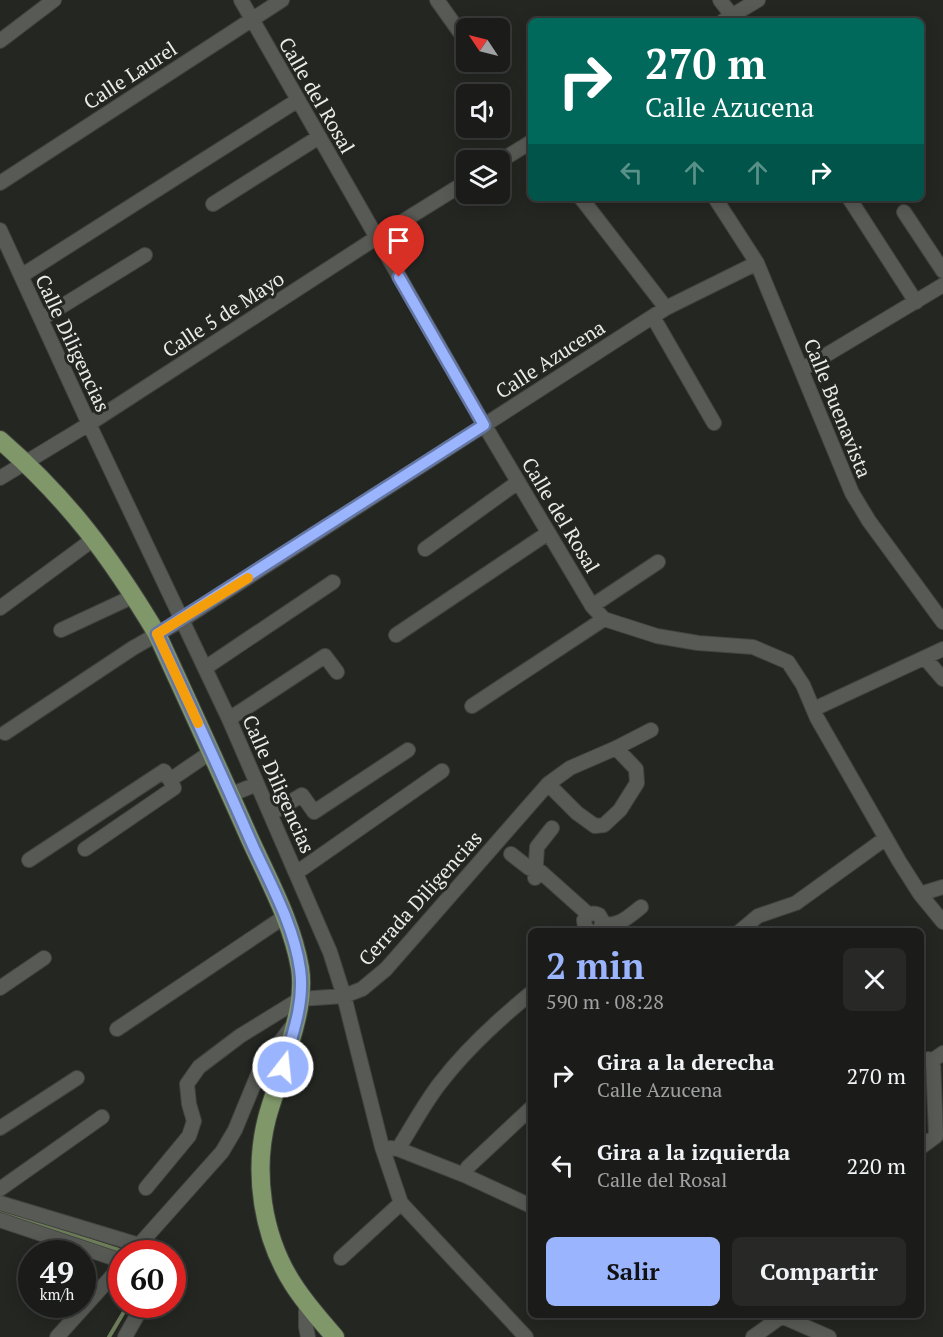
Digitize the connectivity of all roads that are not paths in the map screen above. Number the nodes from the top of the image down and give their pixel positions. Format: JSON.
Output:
{"nodes":[{"id":1,"x":54,"y":0,"type":"edge"},
{"id":2,"x":241,"y":0,"type":"edge"},
{"id":3,"x":282,"y":0,"type":"edge"},
{"id":4,"x":437,"y":0,"type":"edge"},
{"id":5,"x":720,"y":0,"type":"edge"},
{"id":6,"x":758,"y":0,"type":"edge"},
{"id":7,"x":729,"y":18,"type":"edge"},
{"id":8,"x":731,"y":18,"type":"edge"},
{"id":9,"x":252,"y":19,"type":"junction"},
{"id":10,"x":456,"y":27,"type":"edge"},
{"id":11,"x":0,"y":41,"type":"edge"},
{"id":12,"x":298,"y":100,"type":"junction"},
{"id":13,"x":319,"y":137,"type":"junction"},
{"id":14,"x":528,"y":144,"type":"edge"},
{"id":15,"x":510,"y":155,"type":"edge"},
{"id":16,"x":0,"y":183,"type":"edge"},
{"id":17,"x":456,"y":188,"type":"edge"},
{"id":18,"x":583,"y":201,"type":"edge"},
{"id":19,"x":717,"y":201,"type":"edge"},
{"id":20,"x":851,"y":201,"type":"edge"},
{"id":21,"x":213,"y":204,"type":"dead end"},
{"id":22,"x":904,"y":212,"type":"dead end"},
{"id":23,"x":0,"y":230,"type":"edge"},
{"id":24,"x":376,"y":238,"type":"junction"},
{"id":25,"x":145,"y":255,"type":"dead end"},
{"id":26,"x":757,"y":262,"type":"junction"},
{"id":27,"x":943,"y":271,"type":"edge"},
{"id":28,"x":21,"y":276,"type":"junction"},
{"id":29,"x":943,"y":285,"type":"edge"},
{"id":30,"x":916,"y":302,"type":"junction"},
{"id":31,"x":666,"y":308,"type":"junction"},
{"id":32,"x":653,"y":317,"type":"junction"},
{"id":33,"x":41,"y":319,"type":"junction"},
{"id":34,"x":801,"y":370,"type":"junction"},
{"id":35,"x":714,"y":423,"type":"dead end"},
{"id":36,"x":89,"y":424,"type":"junction"},
{"id":37,"x":484,"y":425,"type":"junction"},
{"id":38,"x":0,"y":440,"type":"edge"},
{"id":39,"x":25,"y":462,"type":"junction"},
{"id":40,"x":0,"y":478,"type":"edge"},
{"id":41,"x":518,"y":482,"type":"junction"},
{"id":42,"x":548,"y":533,"type":"junction"},
{"id":43,"x":95,"y":538,"type":"junction"},
{"id":44,"x":425,"y":549,"type":"dead end"},
{"id":45,"x":658,"y":562,"type":"dead end"},
{"id":46,"x":333,"y":582,"type":"dead end"},
{"id":47,"x":134,"y":596,"type":"junction"},
{"id":48,"x":592,"y":606,"type":"junction"},
{"id":49,"x":0,"y":608,"type":"edge"},
{"id":50,"x":604,"y":619,"type":"junction"},
{"id":51,"x":182,"y":620,"type":"junction"},
{"id":52,"x":943,"y":621,"type":"edge"},
{"id":53,"x":61,"y":630,"type":"dead end"},
{"id":54,"x":157,"y":634,"type":"junction"},
{"id":55,"x":396,"y":635,"type":"dead end"},
{"id":56,"x":943,"y":649,"type":"edge"},
{"id":57,"x":925,"y":658,"type":"junction"},
{"id":58,"x":204,"y":668,"type":"junction"},
{"id":59,"x":337,"y":672,"type":"dead end"},
{"id":60,"x":943,"y":679,"type":"edge"},
{"id":61,"x":472,"y":706,"type":"dead end"},
{"id":62,"x":814,"y":709,"type":"junction"},
{"id":63,"x":230,"y":719,"type":"junction"},
{"id":64,"x":651,"y":730,"type":"dead end"},
{"id":65,"x":5,"y":733,"type":"dead end"},
{"id":66,"x":616,"y":748,"type":"junction"},
{"id":67,"x":408,"y":750,"type":"dead end"},
{"id":68,"x":212,"y":753,"type":"junction"},
{"id":69,"x":442,"y":771,"type":"dead end"},
{"id":70,"x":170,"y":780,"type":"junction"},
{"id":71,"x":257,"y":784,"type":"junction"},
{"id":72,"x":548,"y":784,"type":"junction"},
{"id":73,"x":230,"y":795,"type":"junction"},
{"id":74,"x":270,"y":814,"type":"junction"},
{"id":75,"x":552,"y":828,"type":"dead end"},
{"id":76,"x":886,"y":838,"type":"junction"},
{"id":77,"x":85,"y":849,"type":"dead end"},
{"id":78,"x":511,"y":854,"type":"dead end"},
{"id":79,"x":29,"y":860,"type":"dead end"},
{"id":80,"x":533,"y":872,"type":"junction"},
{"id":81,"x":296,"y":873,"type":"junction"},
{"id":82,"x":943,"y":887,"type":"edge"},
{"id":83,"x":920,"y":894,"type":"junction"},
{"id":84,"x":641,"y":907,"type":"dead end"},
{"id":85,"x":284,"y":917,"type":"junction"},
{"id":86,"x":943,"y":922,"type":"edge"},
{"id":87,"x":591,"y":926,"type":"edge"},
{"id":88,"x":744,"y":928,"type":"edge"},
{"id":89,"x":44,"y":958,"type":"dead end"},
{"id":90,"x":0,"y":988,"type":"edge"},
{"id":91,"x":528,"y":995,"type":"edge"},
{"id":92,"x":344,"y":996,"type":"junction"},
{"id":93,"x":300,"y":999,"type":"junction"},
{"id":94,"x":297,"y":1019,"type":"junction"},
{"id":95,"x":117,"y":1029,"type":"dead end"},
{"id":96,"x":932,"y":1058,"type":"edge"},
{"id":97,"x":77,"y":1078,"type":"dead end"},
{"id":98,"x":528,"y":1111,"type":"edge"},
{"id":99,"x":102,"y":1117,"type":"dead end"},
{"id":100,"x":0,"y":1128,"type":"edge"},
{"id":101,"x":924,"y":1145,"type":"edge"},
{"id":102,"x":382,"y":1147,"type":"junction"},
{"id":103,"x":398,"y":1149,"type":"junction"},
{"id":104,"x":464,"y":1175,"type":"junction"},
{"id":105,"x":146,"y":1188,"type":"dead end"},
{"id":106,"x":0,"y":1190,"type":"edge"},
{"id":107,"x":0,"y":1203,"type":"edge"},
{"id":108,"x":401,"y":1203,"type":"junction"},
{"id":109,"x":528,"y":1205,"type":"edge"},
{"id":110,"x":0,"y":1220,"type":"edge"},
{"id":111,"x":109,"y":1240,"type":"edge"},
{"id":112,"x":144,"y":1240,"type":"edge"},
{"id":113,"x":108,"y":1258,"type":"edge"},
{"id":114,"x":341,"y":1258,"type":"dead end"},
{"id":115,"x":108,"y":1279,"type":"edge"},
{"id":116,"x":306,"y":1303,"type":"junction"},
{"id":117,"x":136,"y":1318,"type":"edge"},
{"id":118,"x":779,"y":1318,"type":"edge"},
{"id":119,"x":786,"y":1318,"type":"edge"},
{"id":120,"x":822,"y":1335,"type":"edge"},
{"id":121,"x":57,"y":1337,"type":"edge"},
{"id":122,"x":125,"y":1337,"type":"edge"},
{"id":123,"x":308,"y":1337,"type":"edge"},
{"id":124,"x":335,"y":1337,"type":"edge"},
{"id":125,"x":526,"y":1337,"type":"edge"},
{"id":126,"x":753,"y":1337,"type":"edge"}],
"edges":[{"from":1,"to":11,"type":"street"},
{"from":2,"to":9,"type":"street","name":"Calle del Rosal"},
{"from":3,"to":9,"type":"street","name":"Calle Laurel"},
{"from":4,"to":10,"type":"street"},
{"from":5,"to":7,"type":"street"},
{"from":6,"to":8,"type":"street"},
{"from":9,"to":12,"type":"street","name":"Calle del Rosal"},
{"from":9,"to":16,"type":"street","name":"Calle Laurel"},
{"from":12,"to":13,"type":"street","name":"Calle del Rosal"},
{"from":12,"to":28,"type":"street"},
{"from":13,"to":21,"type":"street"},
{"from":13,"to":24,"type":"street","name":"Calle del Rosal"},
{"from":14,"to":15,"type":"street"},
{"from":17,"to":24,"type":"street","name":"Calle 5 de Mayo"},
{"from":18,"to":31,"type":"street"},
{"from":19,"to":26,"type":"street","name":"Calle Buenavista"},
{"from":20,"to":30,"type":"street"},
{"from":22,"to":27,"type":"street"},
{"from":23,"to":28,"type":"street","name":"Calle Diligencias"},
{"from":24,"to":36,"type":"street","name":"Calle 5 de Mayo"},
{"from":24,"to":37,"type":"street","name":"Calle del Rosal"},
{"from":25,"to":33,"type":"street"},
{"from":26,"to":31,"type":"street","name":"Calle Azucena"},
{"from":26,"to":34,"type":"street","name":"Calle Buenavista"},
{"from":28,"to":33,"type":"street","name":"Calle Diligencias"},
{"from":29,"to":30,"type":"street"},
{"from":30,"to":34,"type":"street"},
{"from":31,"to":32,"type":"street","name":"Calle Azucena"},
{"from":32,"to":35,"type":"street"},
{"from":32,"to":37,"type":"street","name":"Calle Azucena"},
{"from":33,"to":36,"type":"street","name":"Calle Diligencias"},
{"from":34,"to":52,"type":"street","name":"Calle Buenavista"},
{"from":36,"to":39,"type":"street","name":"Calle 5 de Mayo"},
{"from":36,"to":51,"type":"street","name":"Calle Diligencias"},
{"from":37,"to":41,"type":"street","name":"Calle del Rosal"},
{"from":37,"to":51,"type":"street","name":"Calle Azucena"},
{"from":38,"to":39,"type":"main road"},
{"from":39,"to":40,"type":"street","name":"Calle 5 de Mayo"},
{"from":39,"to":43,"type":"main road"},
{"from":41,"to":42,"type":"street","name":"Calle del Rosal"},
{"from":41,"to":44,"type":"street"},
{"from":42,"to":48,"type":"street","name":"Calle del Rosal"},
{"from":42,"to":55,"type":"street"},
{"from":43,"to":47,"type":"main road"},
{"from":43,"to":49,"type":"street"},
{"from":45,"to":48,"type":"street"},
{"from":46,"to":58,"type":"street"},
{"from":47,"to":53,"type":"street"},
{"from":47,"to":54,"type":"main road"},
{"from":48,"to":50,"type":"street","name":"Calle del Rosal"},
{"from":50,"to":61,"type":"street"},
{"from":50,"to":62,"type":"street","name":"Calle del Rosal"},
{"from":51,"to":54,"type":"street","name":"Calle Azucena"},
{"from":51,"to":58,"type":"street","name":"Calle Diligencias"},
{"from":54,"to":65,"type":"street","name":"Calle Azucena"},
{"from":54,"to":68,"type":"main road"},
{"from":56,"to":57,"type":"street"},
{"from":57,"to":60,"type":"street"},
{"from":57,"to":62,"type":"street"},
{"from":58,"to":63,"type":"street","name":"Calle Diligencias"},
{"from":59,"to":63,"type":"street"},
{"from":62,"to":76,"type":"street","name":"Calle del Rosal"},
{"from":63,"to":71,"type":"street","name":"Calle Diligencias"},
{"from":64,"to":66,"type":"street","name":"Cerrada Diligencias"},
{"from":66,"to":72,"type":"street","name":"Cerrada Diligencias"},
{"from":66,"to":72,"type":"street"},
{"from":67,"to":74,"type":"street"},
{"from":68,"to":70,"type":"street"},
{"from":68,"to":73,"type":"main road"},
{"from":69,"to":81,"type":"street"},
{"from":70,"to":77,"type":"street"},
{"from":70,"to":79,"type":"street"},
{"from":71,"to":73,"type":"street"},
{"from":71,"to":74,"type":"street","name":"Calle Diligencias"},
{"from":72,"to":92,"type":"street","name":"Cerrada Diligencias"},
{"from":73,"to":85,"type":"main road"},
{"from":74,"to":81,"type":"street","name":"Calle Diligencias"},
{"from":75,"to":80,"type":"street"},
{"from":76,"to":83,"type":"street","name":"Calle del Rosal"},
{"from":76,"to":88,"type":"street"},
{"from":78,"to":80,"type":"street"},
{"from":80,"to":87,"type":"street"},
{"from":81,"to":92,"type":"street","name":"Calle Diligencias"},
{"from":82,"to":83,"type":"street"},
{"from":83,"to":86,"type":"street","name":"Calle del Rosal"},
{"from":84,"to":87,"type":"street"},
{"from":85,"to":93,"type":"main road"},
{"from":85,"to":95,"type":"street"},
{"from":89,"to":90,"type":"street"},
{"from":91,"to":103,"type":"street"},
{"from":92,"to":93,"type":"street","name":"Cerrada Diligencias"},
{"from":92,"to":102,"type":"street","name":"Calle Diligencias"},
{"from":93,"to":94,"type":"main road"},
{"from":93,"to":105,"type":"street"},
{"from":94,"to":112,"type":"street"},
{"from":94,"to":116,"type":"main road"},
{"from":96,"to":101,"type":"street"},
{"from":97,"to":100,"type":"street"},
{"from":98,"to":104,"type":"street"},
{"from":99,"to":106,"type":"street"},
{"from":102,"to":103,"type":"street"},
{"from":102,"to":108,"type":"street","name":"Calle Diligencias"},
{"from":103,"to":104,"type":"street"},
{"from":104,"to":109,"type":"street"},
{"from":107,"to":111,"type":"street"},
{"from":108,"to":114,"type":"street"},
{"from":108,"to":125,"type":"street","name":"Calle Diligencias"},
{"from":110,"to":113,"type":"street"},
{"from":115,"to":121,"type":"street"},
{"from":116,"to":123,"type":"street"},
{"from":116,"to":124,"type":"main road"},
{"from":117,"to":122,"type":"street"},
{"from":118,"to":126,"type":"street"},
{"from":119,"to":120,"type":"street"}]}
